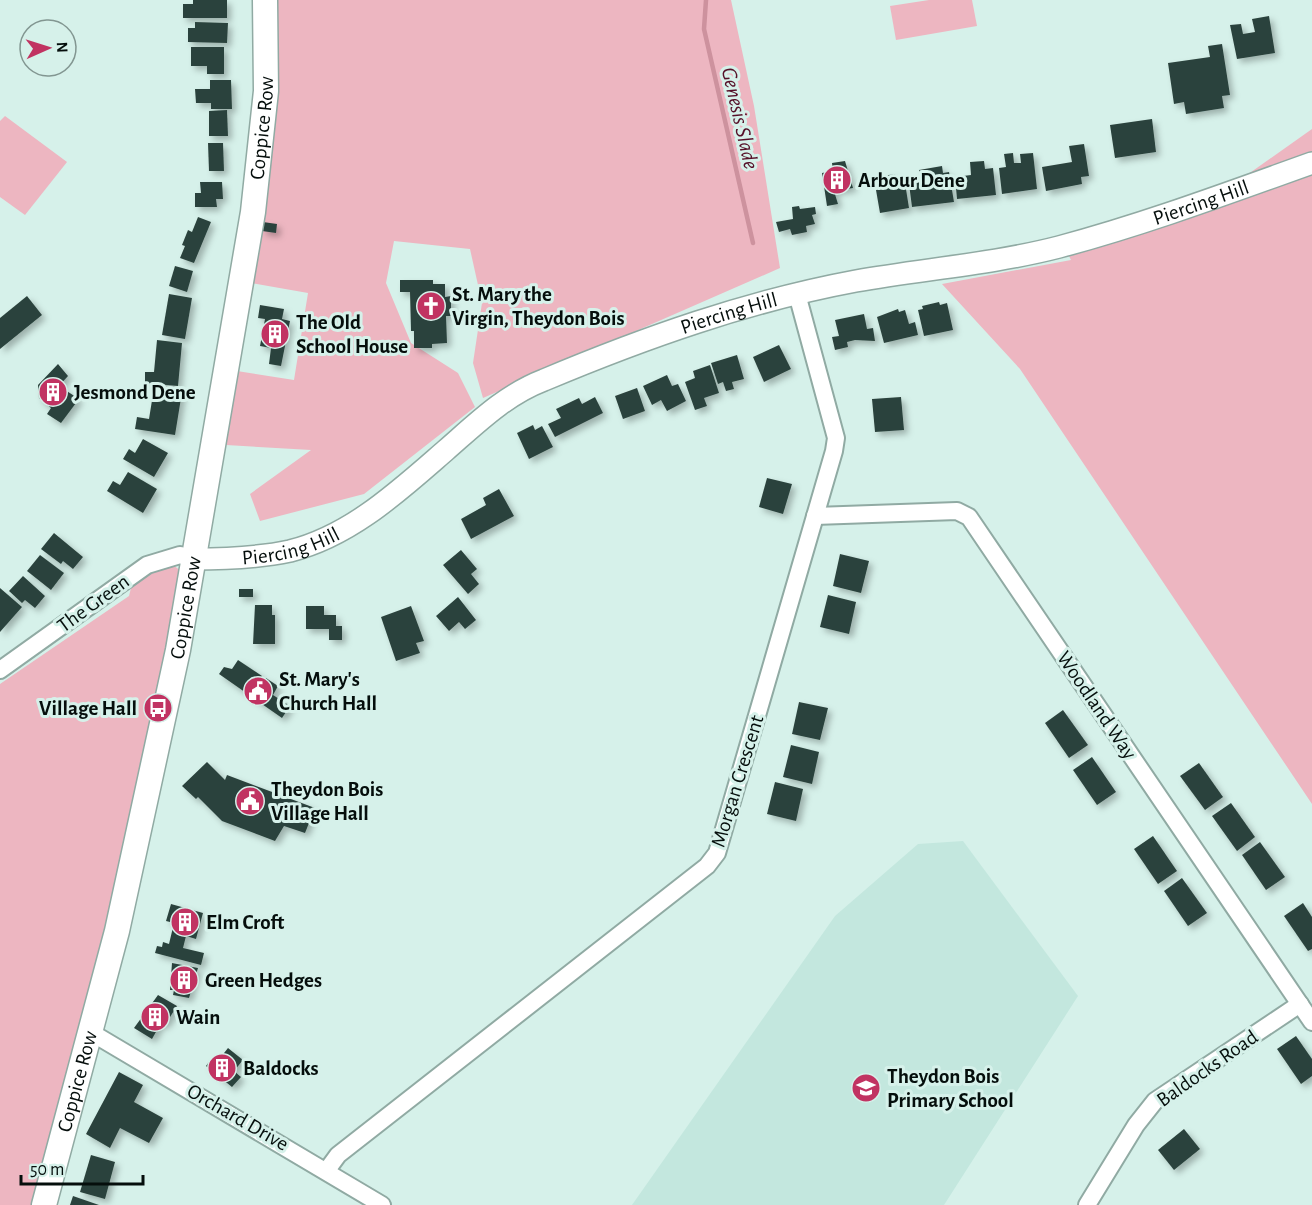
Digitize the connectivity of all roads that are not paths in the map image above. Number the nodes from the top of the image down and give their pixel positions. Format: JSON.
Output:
{"nodes":[{"id":1,"x":265,"y":0,"type":"edge"},
{"id":2,"x":1312,"y":163,"type":"edge"},
{"id":3,"x":797,"y":294,"type":"junction"},
{"id":4,"x":815,"y":516,"type":"junction"},
{"id":5,"x":193,"y":559,"type":"junction"},
{"id":6,"x":1,"y":667,"type":"edge"},
{"id":7,"x":1300,"y":1004,"type":"junction"},
{"id":8,"x":1312,"y":1022,"type":"edge"},
{"id":9,"x":92,"y":1033,"type":"junction"},
{"id":10,"x":327,"y":1170,"type":"junction"},
{"id":11,"x":44,"y":1205,"type":"edge"},
{"id":12,"x":382,"y":1205,"type":"edge"},
{"id":13,"x":1087,"y":1205,"type":"edge"}],
"edges":[{"from":1,"to":5,"type":"main road","name":"Coppice Row"},
{"from":2,"to":3,"type":"street","name":"Piercing Hill"},
{"from":3,"to":4,"type":"street","name":"Morgan Crescent"},
{"from":3,"to":5,"type":"street","name":"Piercing Hill"},
{"from":4,"to":7,"type":"street","name":"Woodland Way"},
{"from":4,"to":10,"type":"street","name":"Morgan Crescent"},
{"from":5,"to":6,"type":"street","name":"The Green"},
{"from":5,"to":9,"type":"main road","name":"Coppice Row"},
{"from":7,"to":8,"type":"street","name":"Woodland Way"},
{"from":7,"to":13,"type":"street","name":"Baldocks Road"},
{"from":9,"to":10,"type":"street","name":"Orchard Drive"},
{"from":9,"to":11,"type":"main road","name":"Coppice Row"},
{"from":10,"to":12,"type":"street","name":"Orchard Drive"}]}
